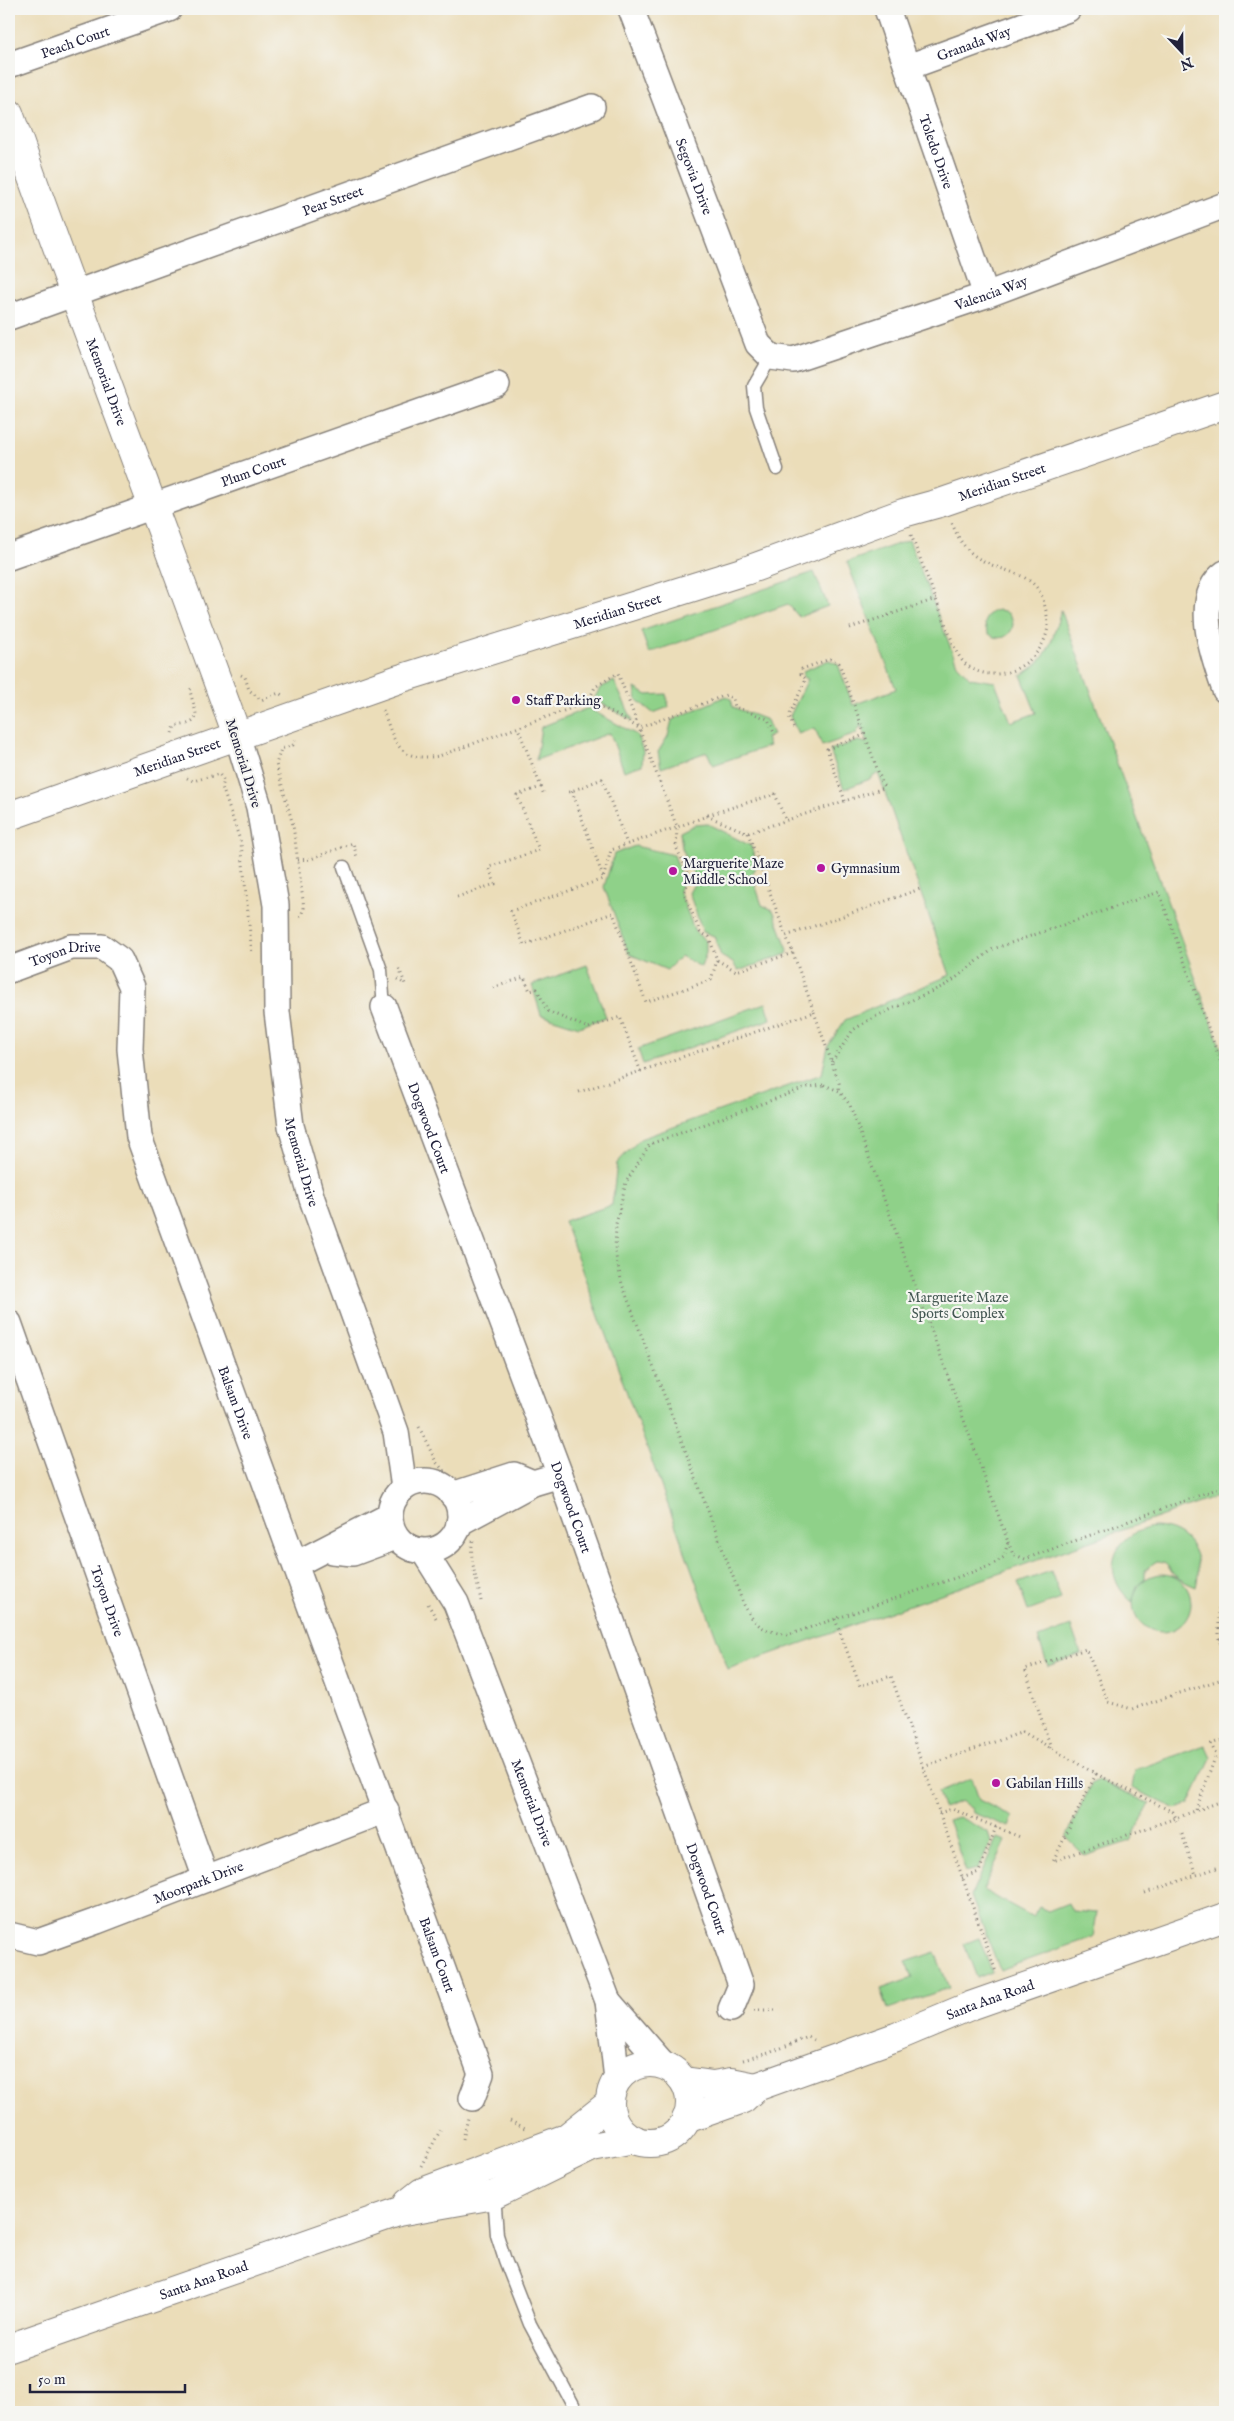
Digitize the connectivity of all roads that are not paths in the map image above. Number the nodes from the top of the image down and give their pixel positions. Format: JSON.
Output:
{"nodes":[{"id":1,"x":169,"y":9,"type":"edge"},
{"id":2,"x":631,"y":9,"type":"edge"},
{"id":3,"x":887,"y":9,"type":"edge"},
{"id":4,"x":1068,"y":9,"type":"edge"},
{"id":5,"x":9,"y":65,"type":"edge"},
{"id":6,"x":908,"y":67,"type":"junction"},
{"id":7,"x":592,"y":107,"type":"dead end"},
{"id":8,"x":9,"y":113,"type":"edge"},
{"id":9,"x":1225,"y":205,"type":"edge"},
{"id":10,"x":73,"y":294,"type":"junction"},
{"id":11,"x":986,"y":295,"type":"junction"},
{"id":12,"x":9,"y":316,"type":"edge"},
{"id":13,"x":764,"y":350,"type":"junction"},
{"id":14,"x":498,"y":385,"type":"dead end"},
{"id":15,"x":1225,"y":405,"type":"edge"},
{"id":16,"x":777,"y":469,"type":"dead end"},
{"id":17,"x":153,"y":506,"type":"junction"},
{"id":18,"x":9,"y":557,"type":"edge"},
{"id":19,"x":1224,"y":573,"type":"edge"},
{"id":20,"x":1225,"y":690,"type":"edge"},
{"id":21,"x":237,"y":735,"type":"junction"},
{"id":22,"x":9,"y":816,"type":"edge"},
{"id":23,"x":344,"y":867,"type":"dead end"},
{"id":24,"x":9,"y":970,"type":"edge"},
{"id":25,"x":132,"y":987,"type":"joint"},
{"id":26,"x":384,"y":1007,"type":"joint"},
{"id":27,"x":9,"y":1324,"type":"edge"},
{"id":28,"x":407,"y":1428,"type":"junction"},
{"id":29,"x":560,"y":1475,"type":"junction"},
{"id":30,"x":533,"y":1483,"type":"junction"},
{"id":31,"x":444,"y":1484,"type":"junction"},
{"id":32,"x":404,"y":1488,"type":"junction"},
{"id":33,"x":393,"y":1527,"type":"junction"},
{"id":34,"x":451,"y":1538,"type":"junction"},
{"id":35,"x":296,"y":1564,"type":"junction"},
{"id":36,"x":386,"y":1810,"type":"junction"},
{"id":37,"x":206,"y":1880,"type":"junction"},
{"id":38,"x":1225,"y":1917,"type":"edge"},
{"id":39,"x":9,"y":1935,"type":"edge"},
{"id":40,"x":608,"y":2001,"type":"junction"},
{"id":41,"x":731,"y":2009,"type":"dead end"},
{"id":42,"x":674,"y":2073,"type":"junction"},
{"id":43,"x":756,"y":2087,"type":"junction"},
{"id":44,"x":614,"y":2091,"type":"junction"},
{"id":45,"x":472,"y":2098,"type":"dead end"},
{"id":46,"x":686,"y":2119,"type":"junction"},
{"id":47,"x":634,"y":2139,"type":"junction"},
{"id":48,"x":494,"y":2166,"type":"junction"},
{"id":49,"x":494,"y":2195,"type":"junction"},
{"id":50,"x":398,"y":2212,"type":"junction"},
{"id":51,"x":9,"y":2348,"type":"edge"},
{"id":52,"x":577,"y":2412,"type":"edge"}],
"edges":[{"from":1,"to":5,"type":"street","name":"Peach Court"},
{"from":2,"to":13,"type":"street","name":"Segovia Drive"},
{"from":3,"to":6,"type":"street","name":"Toledo Drive"},
{"from":4,"to":6,"type":"street","name":"Granada Way"},
{"from":6,"to":11,"type":"street","name":"Toledo Drive"},
{"from":7,"to":10,"type":"street","name":"Pear Street"},
{"from":8,"to":10,"type":"street","name":"Memorial Drive"},
{"from":9,"to":11,"type":"street","name":"Valencia Way"},
{"from":10,"to":12,"type":"street","name":"Pear Street"},
{"from":10,"to":17,"type":"street","name":"Memorial Drive"},
{"from":11,"to":13,"type":"street","name":"Valencia Way"},
{"from":13,"to":16,"type":"lane"},
{"from":14,"to":17,"type":"street","name":"Plum Court"},
{"from":15,"to":21,"type":"street","name":"Meridian Street"},
{"from":17,"to":18,"type":"street","name":"Plum Court"},
{"from":17,"to":21,"type":"street","name":"Memorial Drive"},
{"from":19,"to":20,"type":"street"},
{"from":21,"to":22,"type":"street","name":"Meridian Street"},
{"from":21,"to":28,"type":"street","name":"Memorial Drive"},
{"from":23,"to":26,"type":"lane"},
{"from":24,"to":25,"type":"street","name":"Toyon Drive"},
{"from":25,"to":35,"type":"street","name":"Balsam Drive"},
{"from":26,"to":29,"type":"street","name":"Dogwood Court"},
{"from":27,"to":37,"type":"street","name":"Toyon Drive"},
{"from":28,"to":31,"type":"street"},
{"from":28,"to":32,"type":"street"},
{"from":29,"to":30,"type":"street"},
{"from":29,"to":41,"type":"street","name":"Dogwood Court"},
{"from":30,"to":31,"type":"street"},
{"from":30,"to":34,"type":"street"},
{"from":31,"to":32,"type":"street"},
{"from":31,"to":34,"type":"street"},
{"from":32,"to":33,"type":"street"},
{"from":33,"to":34,"type":"street"},
{"from":33,"to":35,"type":"street"},
{"from":34,"to":40,"type":"street","name":"Memorial Drive"},
{"from":35,"to":36,"type":"street","name":"Balsam Drive"},
{"from":36,"to":37,"type":"street","name":"Moorpark Drive"},
{"from":36,"to":45,"type":"street","name":"Balsam Court"},
{"from":37,"to":39,"type":"street","name":"Moorpark Drive"},
{"from":38,"to":43,"type":"street","name":"Santa Ana Road"},
{"from":40,"to":42,"type":"street"},
{"from":40,"to":44,"type":"street"},
{"from":42,"to":43,"type":"street","name":"Santa Ana Road"},
{"from":42,"to":44,"type":"street","name":"Santa Ana Road"},
{"from":42,"to":46,"type":"street"},
{"from":43,"to":46,"type":"street","name":"Santa Ana Road"},
{"from":44,"to":47,"type":"street"},
{"from":44,"to":48,"type":"street","name":"Santa Ana Road"},
{"from":46,"to":47,"type":"street","name":"Santa Ana Road"},
{"from":47,"to":49,"type":"street","name":"Santa Ana Road"},
{"from":48,"to":49,"type":"lane"},
{"from":48,"to":50,"type":"street","name":"Santa Ana Road"},
{"from":49,"to":50,"type":"street","name":"Santa Ana Road"},
{"from":49,"to":52,"type":"lane"},
{"from":50,"to":51,"type":"street","name":"Santa Ana Road"}]}
